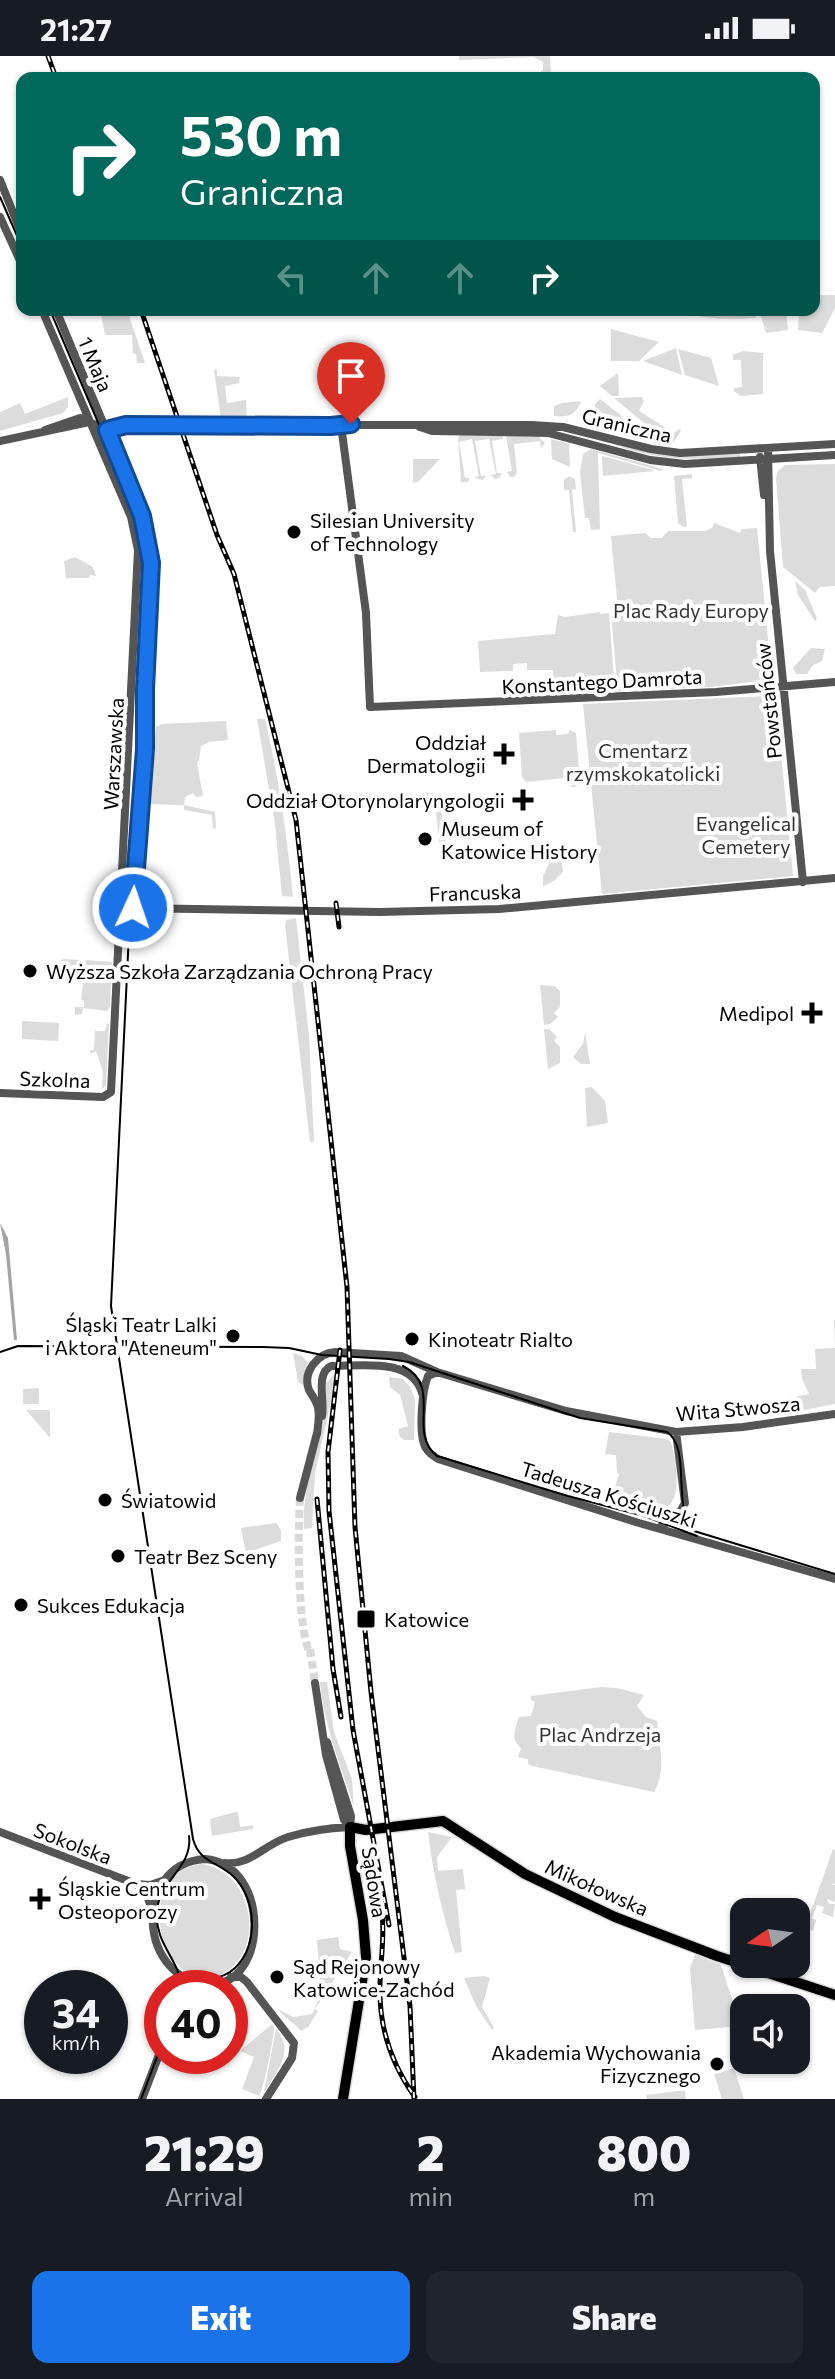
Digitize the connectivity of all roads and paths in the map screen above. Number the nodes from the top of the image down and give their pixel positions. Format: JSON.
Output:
{"nodes":[{"id":1,"x":0,"y":180,"type":"edge"},
{"id":2,"x":0,"y":217,"type":"edge"},
{"id":3,"x":16,"y":220,"type":"edge"},
{"id":4,"x":16,"y":252,"type":"edge"},
{"id":5,"x":44,"y":316,"type":"edge"},
{"id":6,"x":59,"y":316,"type":"edge"},
{"id":7,"x":74,"y":387,"type":"junction"},
{"id":8,"x":98,"y":407,"type":"junction"},
{"id":9,"x":65,"y":421,"type":"junction"},
{"id":10,"x":89,"y":422,"type":"junction"},
{"id":11,"x":341,"y":425,"type":"junction"},
{"id":12,"x":412,"y":425,"type":"junction"},
{"id":13,"x":107,"y":430,"type":"junction"},
{"id":14,"x":44,"y":431,"type":"junction"},
{"id":15,"x":0,"y":441,"type":"edge"},
{"id":16,"x":99,"y":442,"type":"junction"},
{"id":17,"x":835,"y":444,"type":"edge"},
{"id":18,"x":764,"y":448,"type":"junction"},
{"id":19,"x":835,"y":455,"type":"edge"},
{"id":20,"x":765,"y":459,"type":"junction"},
{"id":21,"x":743,"y":460,"type":"junction"},
{"id":22,"x":761,"y":471,"type":"junction"},
{"id":23,"x":768,"y":517,"type":"junction"},
{"id":24,"x":780,"y":666,"type":"junction"},
{"id":25,"x":835,"y":682,"type":"edge"},
{"id":26,"x":782,"y":685,"type":"junction"},
{"id":27,"x":768,"y":687,"type":"junction"},
{"id":28,"x":835,"y":878,"type":"edge"},
{"id":29,"x":803,"y":882,"type":"junction"},
{"id":30,"x":133,"y":908,"type":"junction"},
{"id":31,"x":121,"y":923,"type":"junction"},
{"id":32,"x":0,"y":1093,"type":"edge"},
{"id":33,"x":108,"y":1095,"type":"joint"},
{"id":34,"x":437,"y":1372,"type":"junction"},
{"id":35,"x":423,"y":1398,"type":"junction"},
{"id":36,"x":835,"y":1414,"type":"edge"},
{"id":37,"x":676,"y":1432,"type":"junction"},
{"id":38,"x":317,"y":1434,"type":"junction"},
{"id":39,"x":300,"y":1498,"type":"tunnel mouth"},
{"id":40,"x":658,"y":1527,"type":"junction"},
{"id":41,"x":835,"y":1579,"type":"edge"},
{"id":42,"x":315,"y":1683,"type":"tunnel mouth"},
{"id":43,"x":350,"y":1827,"type":"junction"},
{"id":44,"x":0,"y":1832,"type":"edge"},
{"id":45,"x":217,"y":1860,"type":"junction"},
{"id":46,"x":162,"y":1881,"type":"junction"},
{"id":47,"x":136,"y":1884,"type":"junction"},
{"id":48,"x":152,"y":1911,"type":"junction"},
{"id":49,"x":176,"y":1970,"type":"edge"},
{"id":50,"x":237,"y":1970,"type":"edge"},
{"id":51,"x":248,"y":1984,"type":"edge"},
{"id":52,"x":835,"y":1995,"type":"edge"},
{"id":53,"x":152,"y":2074,"type":"edge"},
{"id":54,"x":142,"y":2099,"type":"edge"},
{"id":55,"x":266,"y":2099,"type":"edge"},
{"id":56,"x":343,"y":2099,"type":"edge"}],
"edges":[{"from":1,"to":3,"type":"street"},
{"from":2,"to":4,"type":"street"},
{"from":5,"to":7,"type":"street","name":"1 Maja"},
{"from":6,"to":8,"type":"street","name":"1 Maja"},
{"from":7,"to":9,"type":"street"},
{"from":7,"to":10,"type":"street","name":"1 Maja"},
{"from":8,"to":10,"type":"street"},
{"from":8,"to":13,"type":"street","name":"1 Maja"},
{"from":9,"to":10,"type":"street"},
{"from":9,"to":14,"type":"street"},
{"from":10,"to":13,"type":"street"},
{"from":10,"to":14,"type":"street"},
{"from":10,"to":16,"type":"street","name":"Warszawska"},
{"from":11,"to":12,"type":"street","name":"Graniczna"},
{"from":11,"to":13,"type":"street","name":"Graniczna"},
{"from":11,"to":27,"type":"street","name":"Konstantego Damrota"},
{"from":12,"to":18,"type":"street","name":"Graniczna"},
{"from":12,"to":21,"type":"street","name":"Graniczna"},
{"from":13,"to":16,"type":"street"},
{"from":13,"to":30,"type":"street","name":"Warszawska"},
{"from":14,"to":15,"type":"street"},
{"from":16,"to":31,"type":"street","name":"Warszawska"},
{"from":17,"to":18,"type":"street","name":"Graniczna"},
{"from":18,"to":20,"type":"street","name":"Powstańców"},
{"from":19,"to":20,"type":"street","name":"Graniczna"},
{"from":20,"to":21,"type":"street","name":"Graniczna"},
{"from":20,"to":22,"type":"street","name":"Powstańców"},
{"from":20,"to":23,"type":"street","name":"Powstańców"},
{"from":21,"to":22,"type":"street"},
{"from":22,"to":23,"type":"street","name":"Powstańców"},
{"from":23,"to":24,"type":"street","name":"Powstańców"},
{"from":24,"to":26,"type":"street","name":"Powstańców"},
{"from":24,"to":27,"type":"street"},
{"from":25,"to":26,"type":"street","name":"Konstantego Damrota"},
{"from":26,"to":27,"type":"street","name":"Konstantego Damrota"},
{"from":26,"to":29,"type":"street","name":"Powstańców"},
{"from":28,"to":29,"type":"street","name":"Francuska"},
{"from":29,"to":30,"type":"street","name":"Francuska"},
{"from":30,"to":31,"type":"street"},
{"from":31,"to":33,"type":"street","name":"Warszawska"},
{"from":32,"to":33,"type":"street","name":"Szkolna"},
{"from":34,"to":35,"type":"street","name":"Tadeusza Kościuszki"},
{"from":34,"to":37,"type":"street","name":"Wita Stwosza"},
{"from":34,"to":38,"type":"street","name":"Wita Stwosza"},
{"from":35,"to":38,"type":"street"},
{"from":35,"to":40,"type":"street","name":"Tadeusza Kościuszki"},
{"from":36,"to":37,"type":"street","name":"Wita Stwosza"},
{"from":37,"to":40,"type":"street"},
{"from":38,"to":39,"type":"street"},
{"from":40,"to":41,"type":"street","name":"Tadeusza Kościuszki"},
{"from":42,"to":43,"type":"street"},
{"from":43,"to":45,"type":"street"},
{"from":43,"to":52,"type":"main road","name":"Mikołowska"},
{"from":43,"to":56,"type":"main road","name":"Sądowa"},
{"from":44,"to":47,"type":"street","name":"Sokolska"},
{"from":45,"to":46,"type":"street"},
{"from":45,"to":50,"type":"street"},
{"from":46,"to":47,"type":"street","name":"Sokolska"},
{"from":46,"to":48,"type":"street"},
{"from":47,"to":48,"type":"street"},
{"from":48,"to":49,"type":"street"},
{"from":51,"to":55,"type":"street"},
{"from":53,"to":54,"type":"street"}]}
